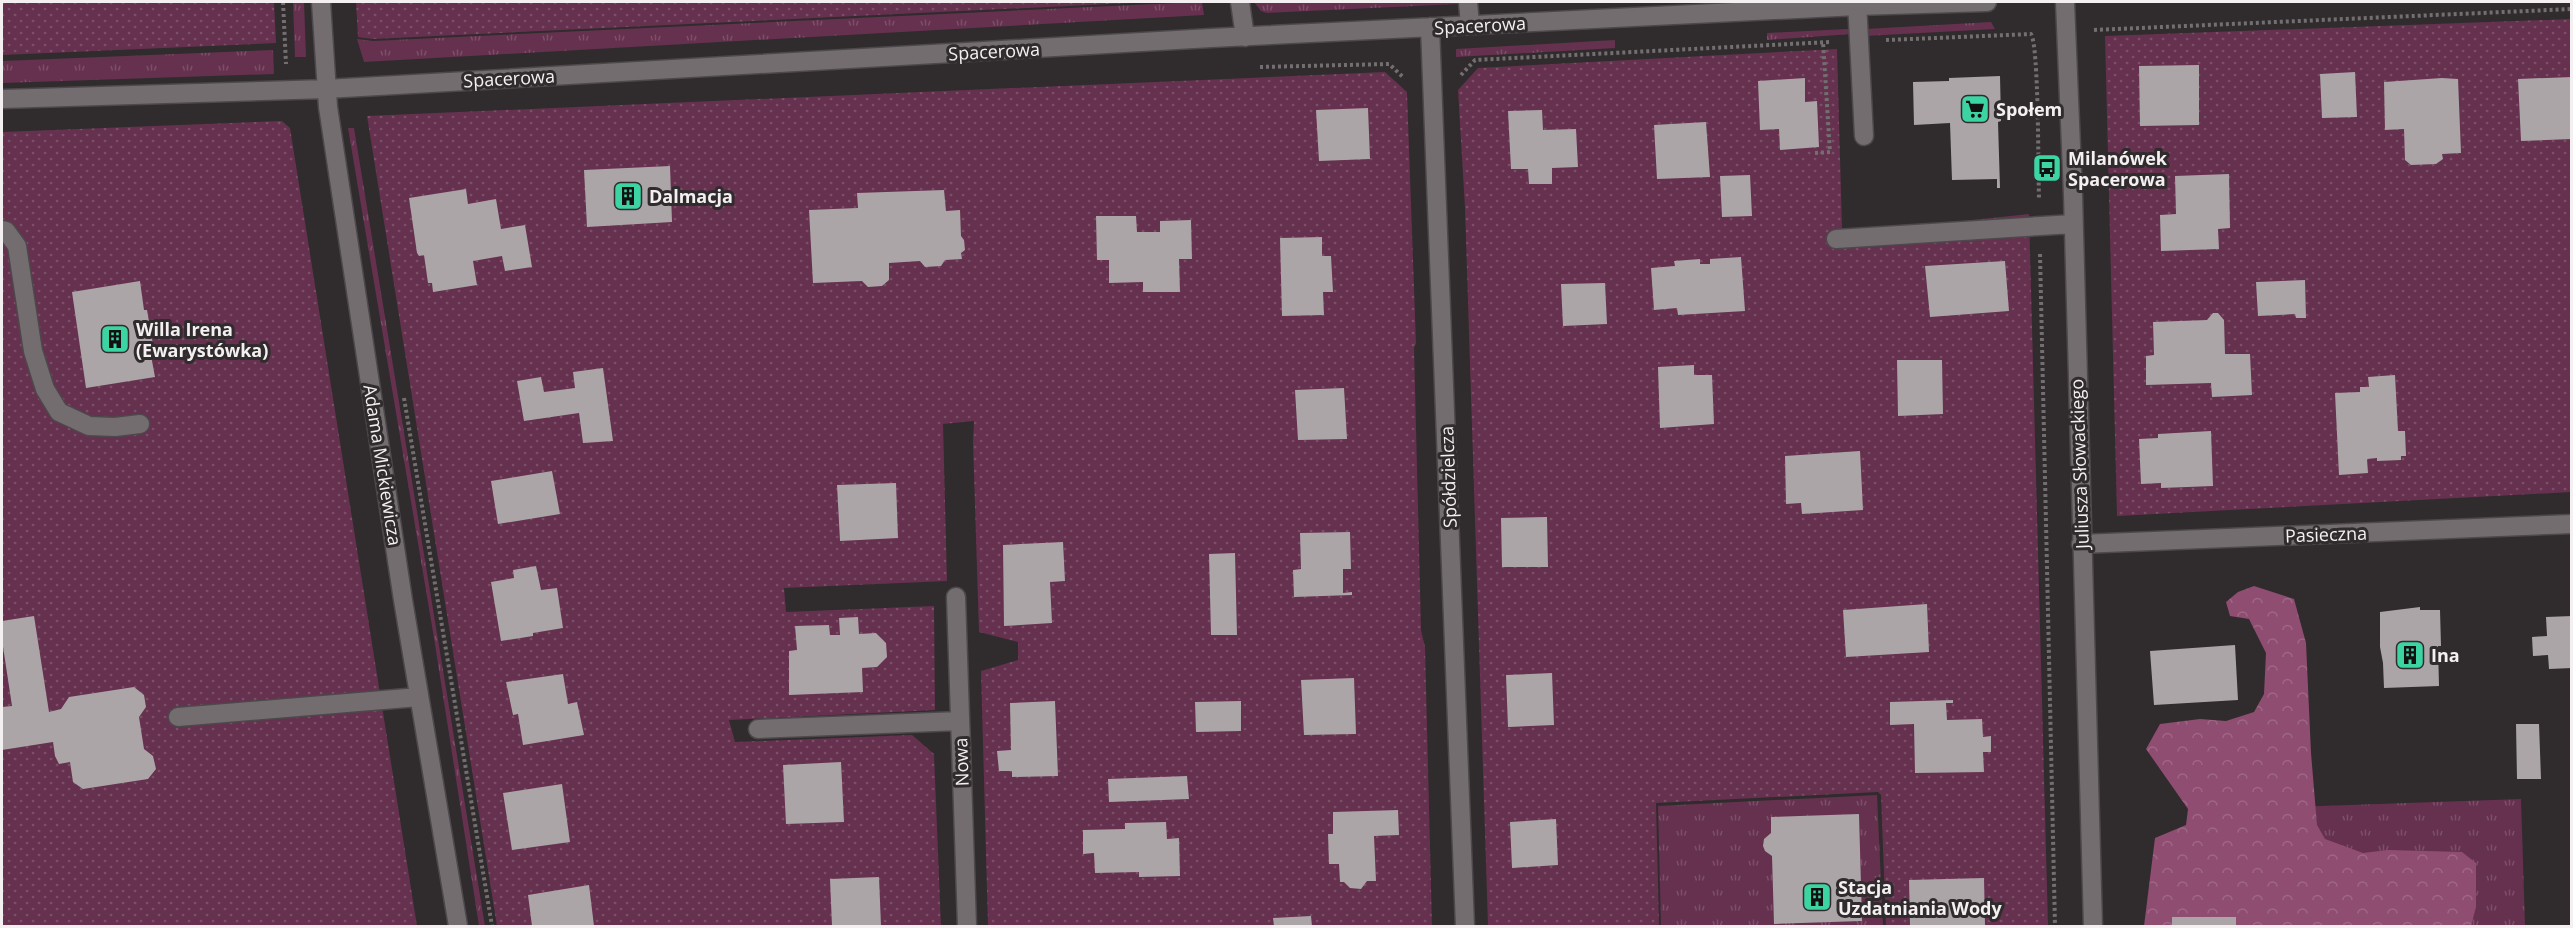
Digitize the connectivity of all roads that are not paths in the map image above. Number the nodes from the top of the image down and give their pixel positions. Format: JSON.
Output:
{"nodes":[{"id":1,"x":321,"y":2,"type":"edge"},
{"id":2,"x":1240,"y":2,"type":"edge"},
{"id":3,"x":1468,"y":2,"type":"edge"},
{"id":4,"x":1987,"y":2,"type":"edge"},
{"id":5,"x":2065,"y":2,"type":"edge"},
{"id":6,"x":1857,"y":4,"type":"edge"},
{"id":7,"x":1801,"y":5,"type":"edge"},
{"id":8,"x":1470,"y":25,"type":"junction"},
{"id":9,"x":1430,"y":27,"type":"junction"},
{"id":10,"x":1245,"y":37,"type":"junction"},
{"id":11,"x":326,"y":89,"type":"junction"},
{"id":12,"x":2,"y":99,"type":"edge"},
{"id":13,"x":1864,"y":136,"type":"dead end"},
{"id":14,"x":2073,"y":224,"type":"junction"},
{"id":15,"x":2,"y":231,"type":"edge"},
{"id":16,"x":1836,"y":239,"type":"dead end"},
{"id":17,"x":140,"y":424,"type":"dead end"},
{"id":18,"x":2571,"y":524,"type":"edge"},
{"id":19,"x":2081,"y":544,"type":"junction"},
{"id":20,"x":956,"y":597,"type":"dead end"},
{"id":21,"x":419,"y":697,"type":"junction"},
{"id":22,"x":178,"y":717,"type":"dead end"},
{"id":23,"x":960,"y":721,"type":"junction"},
{"id":24,"x":758,"y":729,"type":"dead end"},
{"id":25,"x":458,"y":927,"type":"edge"},
{"id":26,"x":967,"y":927,"type":"edge"},
{"id":27,"x":1465,"y":927,"type":"edge"},
{"id":28,"x":2093,"y":927,"type":"edge"}],
"edges":[{"from":1,"to":11,"type":"street","name":"Adama Mickiewicza"},
{"from":2,"to":10,"type":"street"},
{"from":3,"to":8,"type":"street"},
{"from":4,"to":6,"type":"street","name":"Spacerowa"},
{"from":5,"to":14,"type":"street","name":"Juliusza Słowackiego"},
{"from":6,"to":7,"type":"street","name":"Spacerowa"},
{"from":6,"to":13,"type":"street"},
{"from":7,"to":8,"type":"street","name":"Spacerowa"},
{"from":8,"to":9,"type":"street","name":"Spacerowa"},
{"from":9,"to":10,"type":"street","name":"Spacerowa"},
{"from":9,"to":27,"type":"street","name":"Spółdzielcza"},
{"from":10,"to":11,"type":"street","name":"Spacerowa"},
{"from":11,"to":12,"type":"street","name":"Spacerowa"},
{"from":11,"to":21,"type":"street","name":"Adama Mickiewicza"},
{"from":14,"to":16,"type":"street"},
{"from":14,"to":19,"type":"street","name":"Juliusza Słowackiego"},
{"from":15,"to":17,"type":"street"},
{"from":18,"to":19,"type":"street","name":"Pasieczna"},
{"from":19,"to":28,"type":"street","name":"Juliusza Słowackiego"},
{"from":20,"to":23,"type":"street","name":"Nowa"},
{"from":21,"to":22,"type":"street"},
{"from":21,"to":25,"type":"street","name":"Adama Mickiewicza"},
{"from":23,"to":24,"type":"street"},
{"from":23,"to":26,"type":"street","name":"Nowa"}]}
